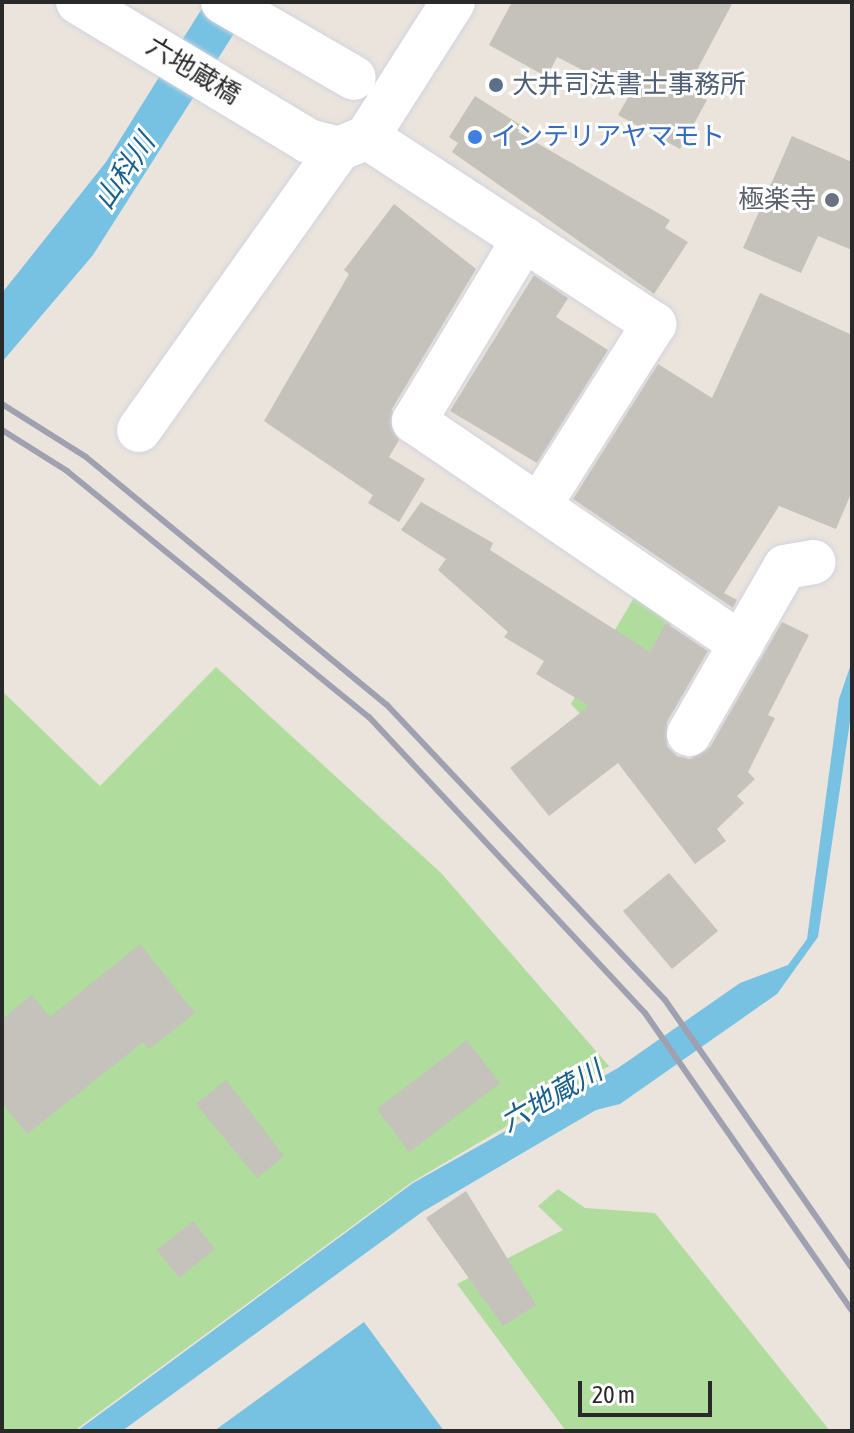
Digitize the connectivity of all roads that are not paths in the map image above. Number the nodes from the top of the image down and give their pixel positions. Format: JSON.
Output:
{"nodes":[{"id":1,"x":78,"y":2,"type":"edge"},
{"id":2,"x":223,"y":2,"type":"edge"},
{"id":3,"x":453,"y":2,"type":"edge"},
{"id":4,"x":354,"y":78,"type":"dead end"},
{"id":5,"x":338,"y":142,"type":"junction"},
{"id":6,"x":524,"y":239,"type":"junction"},
{"id":7,"x":139,"y":430,"type":"dead end"},
{"id":8,"x":539,"y":506,"type":"junction"},
{"id":9,"x":814,"y":562,"type":"dead end"},
{"id":10,"x":741,"y":644,"type":"junction"},
{"id":11,"x":689,"y":734,"type":"dead end"}],
"edges":[{"from":1,"to":5,"type":"street","name":"六地蔵橋"},
{"from":2,"to":4,"type":"street"},
{"from":3,"to":5,"type":"street"},
{"from":5,"to":6,"type":"street","name":"六地蔵橋"},
{"from":5,"to":7,"type":"street"},
{"from":6,"to":8,"type":"street"},
{"from":6,"to":8,"type":"street","name":"六地蔵橋"},
{"from":8,"to":10,"type":"street"},
{"from":9,"to":10,"type":"street"},
{"from":10,"to":11,"type":"street"}]}
